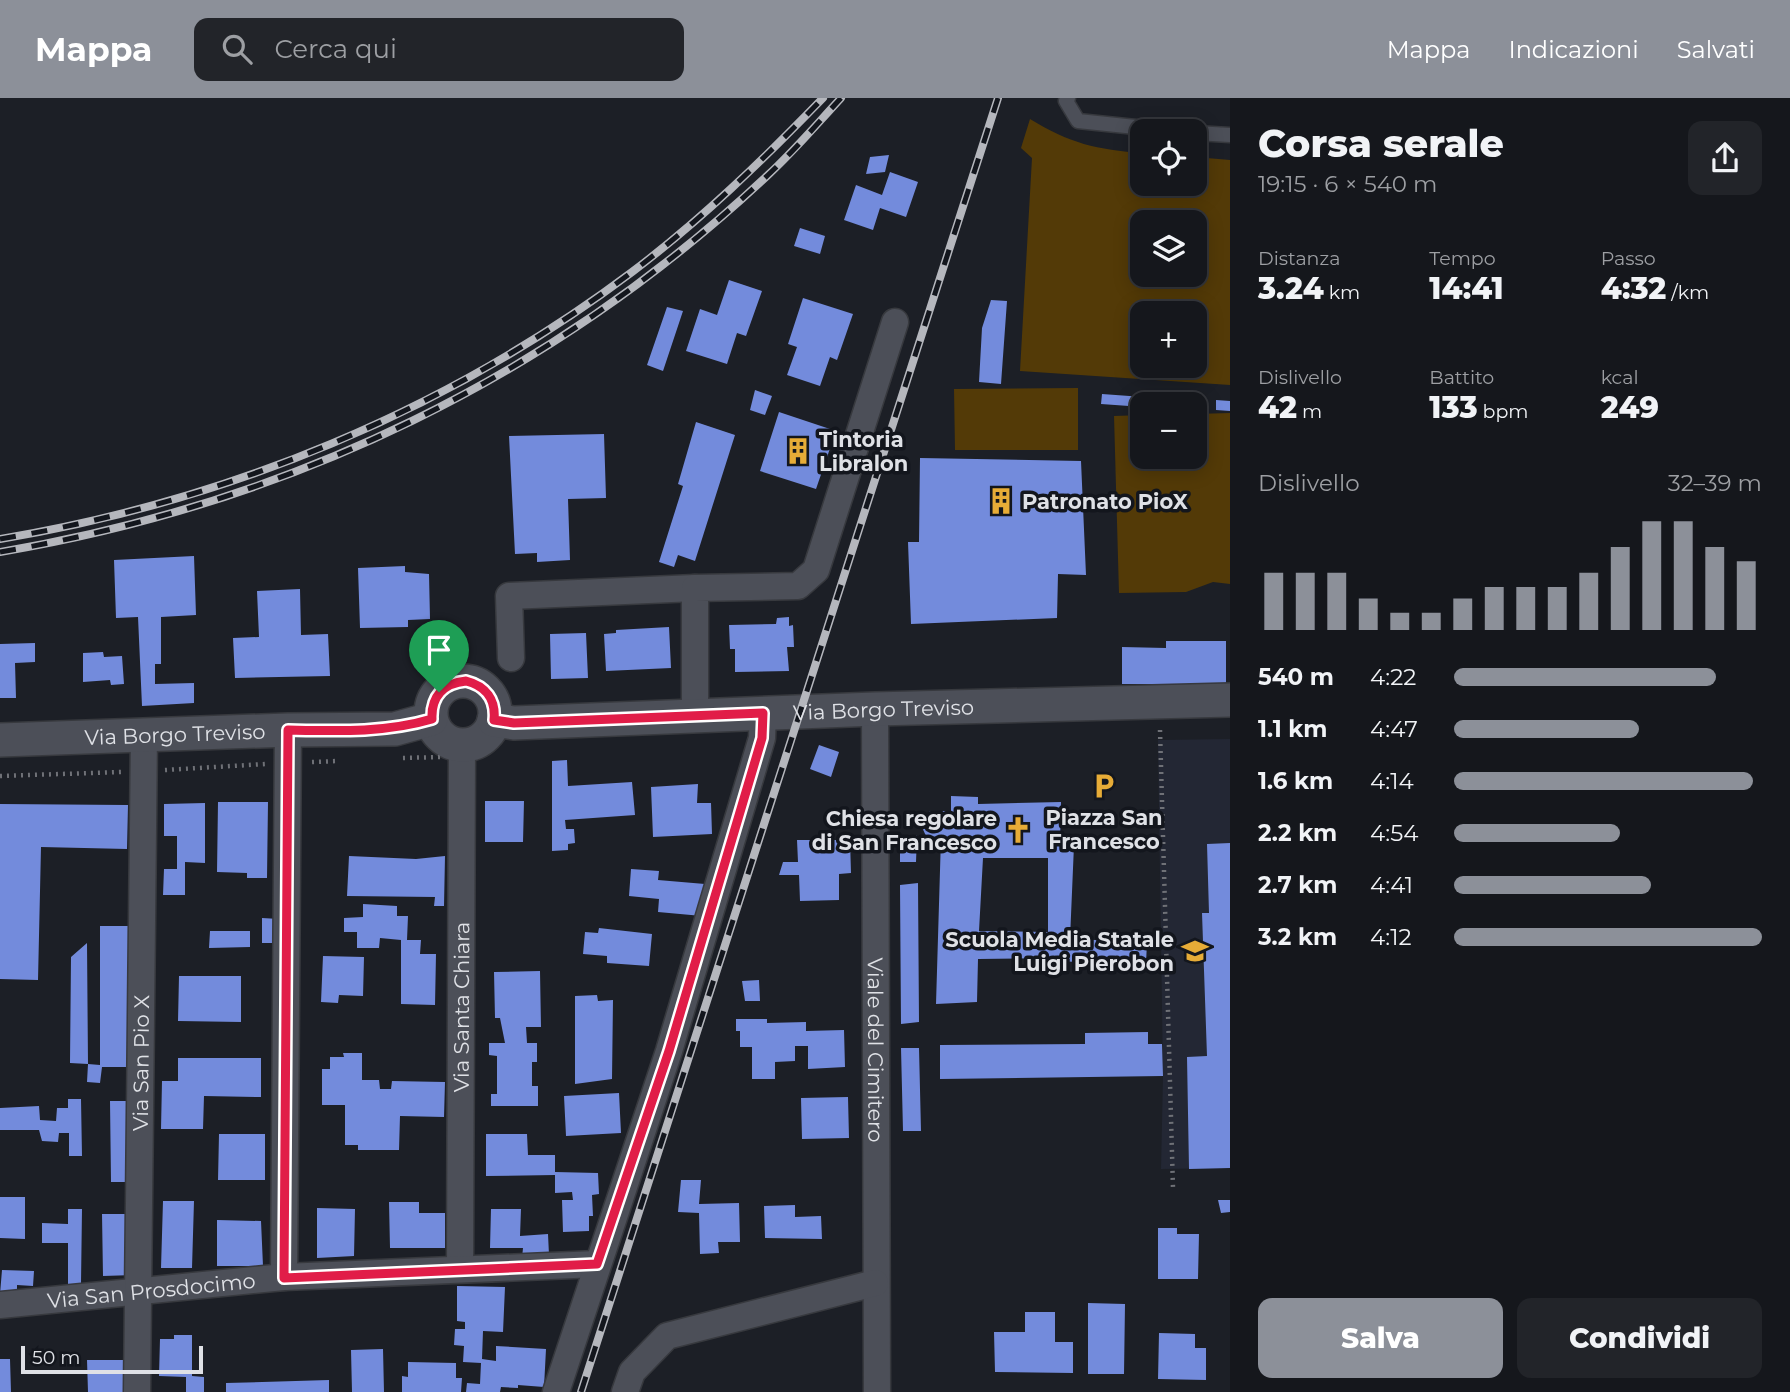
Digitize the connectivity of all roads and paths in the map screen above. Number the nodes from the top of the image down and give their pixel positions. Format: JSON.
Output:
{"nodes":[{"id":1,"x":1068,"y":98,"type":"edge"},
{"id":2,"x":1130,"y":126,"type":"edge"},
{"id":3,"x":1207,"y":134,"type":"edge"},
{"id":4,"x":1230,"y":135,"type":"edge"},
{"id":5,"x":895,"y":322,"type":"dead end"},
{"id":6,"x":695,"y":588,"type":"junction"},
{"id":7,"x":511,"y":658,"type":"dead end"},
{"id":8,"x":1230,"y":700,"type":"edge"},
{"id":9,"x":1159,"y":701,"type":"junction"},
{"id":10,"x":874,"y":709,"type":"junction"},
{"id":11,"x":763,"y":713,"type":"junction"},
{"id":12,"x":695,"y":715,"type":"junction"},
{"id":13,"x":432,"y":719,"type":"junction"},
{"id":14,"x":494,"y":720,"type":"junction"},
{"id":15,"x":288,"y":730,"type":"junction"},
{"id":16,"x":144,"y":734,"type":"junction"},
{"id":17,"x":0,"y":740,"type":"edge"},
{"id":18,"x":462,"y":745,"type":"junction"},
{"id":19,"x":1173,"y":1188,"type":"dead end"},
{"id":20,"x":597,"y":1264,"type":"junction"},
{"id":21,"x":460,"y":1268,"type":"junction"},
{"id":22,"x":284,"y":1278,"type":"junction"},
{"id":23,"x":874,"y":1283,"type":"junction"},
{"id":24,"x":136,"y":1290,"type":"junction"},
{"id":25,"x":0,"y":1305,"type":"edge"},
{"id":26,"x":137,"y":1392,"type":"edge"},
{"id":27,"x":555,"y":1392,"type":"edge"},
{"id":28,"x":625,"y":1392,"type":"edge"},
{"id":29,"x":877,"y":1392,"type":"edge"}],
"edges":[{"from":1,"to":2,"type":"lane"},
{"from":3,"to":4,"type":"lane"},
{"from":5,"to":6,"type":"street"},
{"from":6,"to":7,"type":"street"},
{"from":6,"to":12,"type":"street"},
{"from":8,"to":9,"type":"street","name":"Via Borgo Treviso"},
{"from":9,"to":10,"type":"street","name":"Via Borgo Treviso"},
{"from":9,"to":19,"type":"path"},
{"from":10,"to":11,"type":"street","name":"Via Borgo Treviso"},
{"from":10,"to":23,"type":"street","name":"Viale del Cimitero"},
{"from":11,"to":12,"type":"street","name":"Via Borgo Treviso"},
{"from":11,"to":20,"type":"street"},
{"from":12,"to":14,"type":"street","name":"Via Borgo Treviso"},
{"from":13,"to":14,"type":"street"},
{"from":13,"to":15,"type":"street","name":"Via Borgo Treviso"},
{"from":13,"to":18,"type":"street"},
{"from":14,"to":18,"type":"street"},
{"from":15,"to":16,"type":"street","name":"Via Borgo Treviso"},
{"from":15,"to":22,"type":"street"},
{"from":16,"to":17,"type":"street","name":"Via Borgo Treviso"},
{"from":16,"to":24,"type":"street","name":"Via San Pio X"},
{"from":18,"to":21,"type":"street","name":"Via Santa Chiara"},
{"from":20,"to":21,"type":"street","name":"Via San Prosdocimo"},
{"from":20,"to":27,"type":"street"},
{"from":21,"to":22,"type":"street","name":"Via San Prosdocimo"},
{"from":22,"to":24,"type":"street","name":"Via San Prosdocimo"},
{"from":23,"to":28,"type":"street"},
{"from":23,"to":29,"type":"street","name":"Viale del Cimitero"},
{"from":24,"to":25,"type":"street","name":"Via San Prosdocimo"},
{"from":24,"to":26,"type":"street","name":"Via San Pio X"}]}
